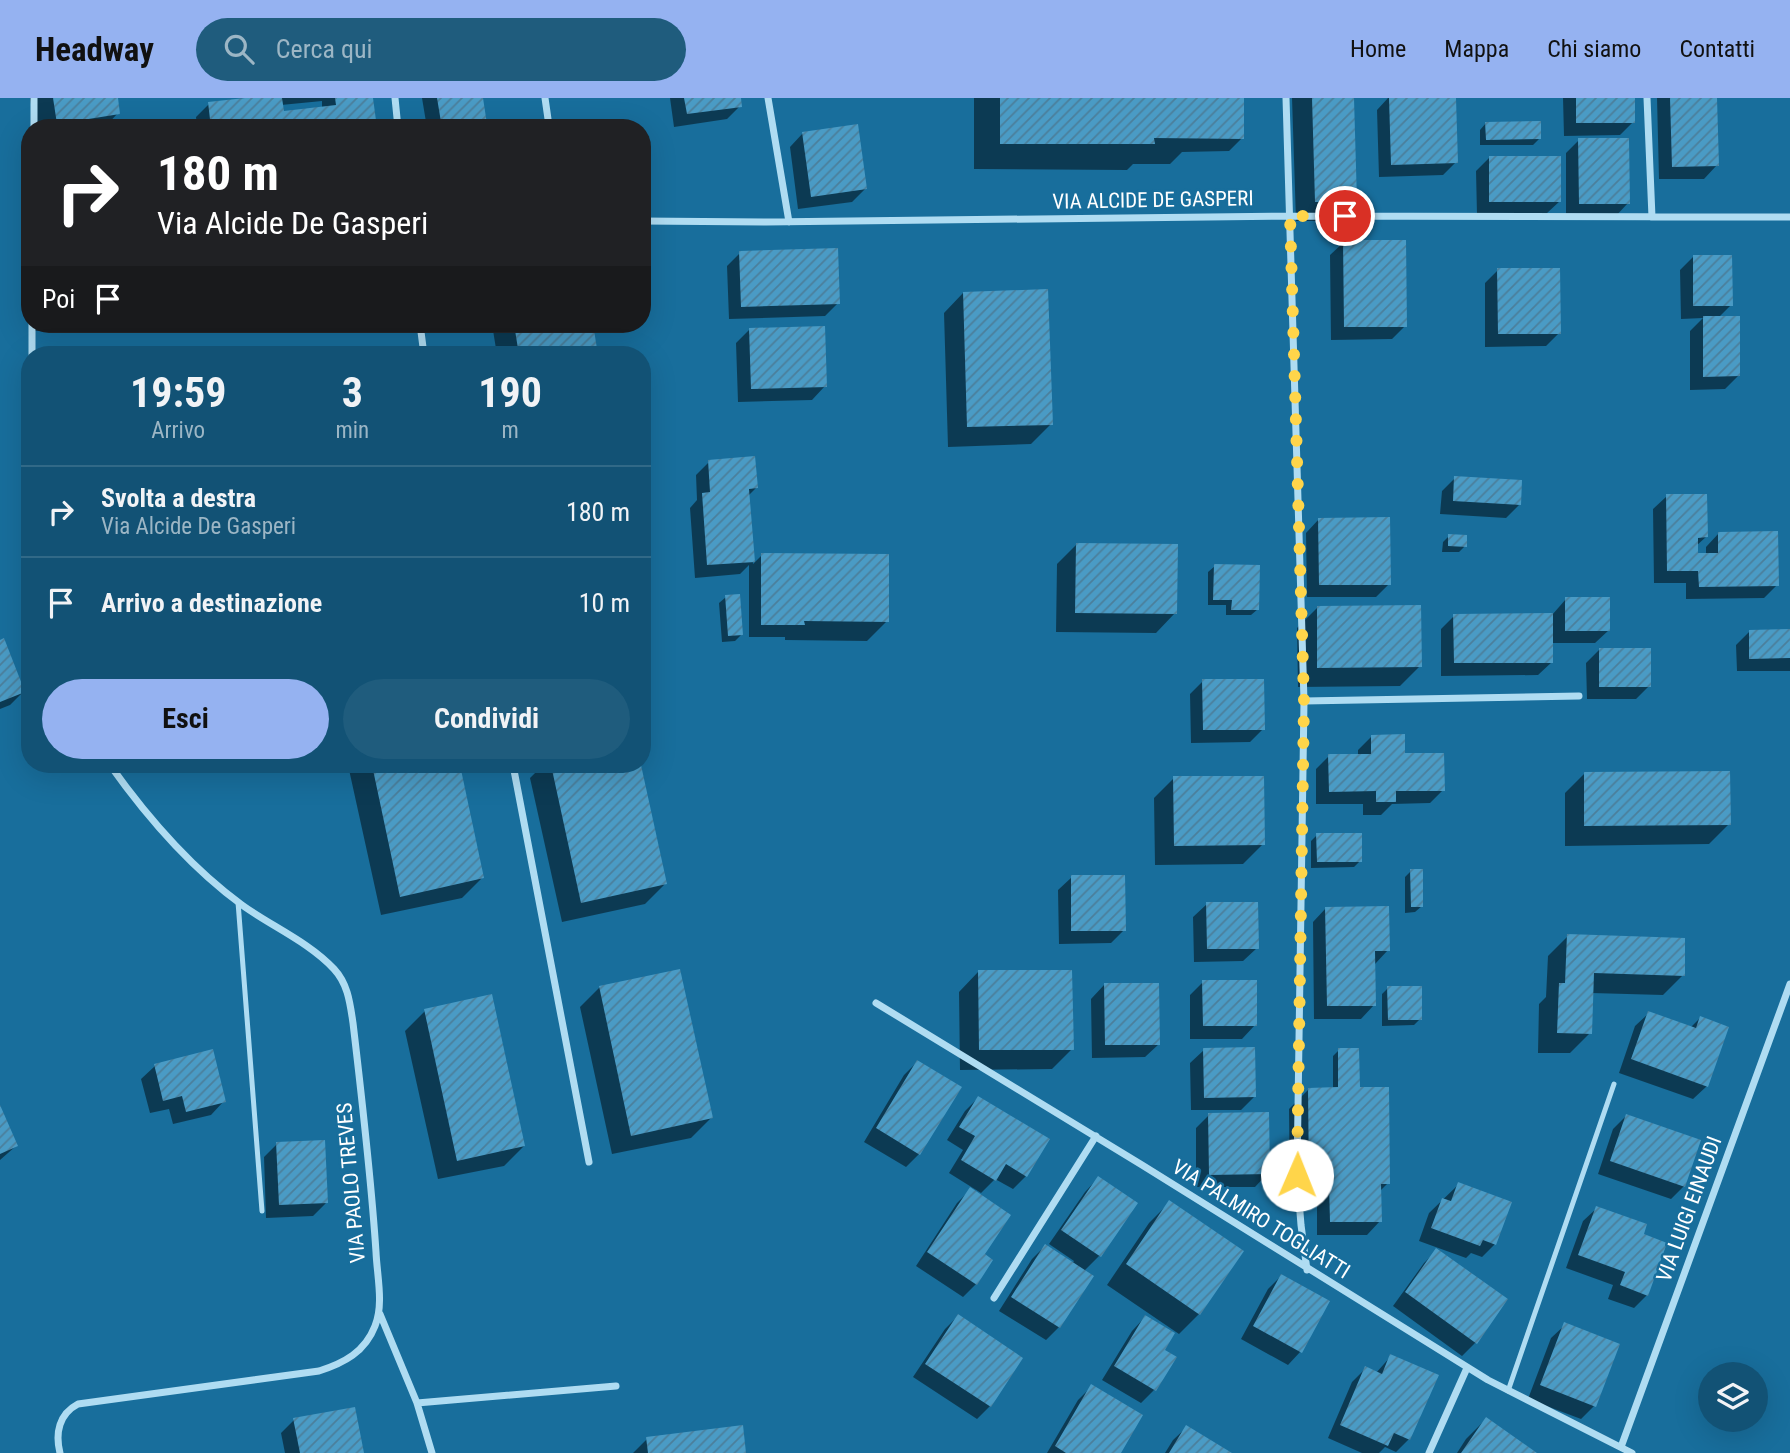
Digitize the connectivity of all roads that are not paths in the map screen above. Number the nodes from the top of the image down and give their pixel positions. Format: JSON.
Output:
{"nodes":[{"id":1,"x":34,"y":98,"type":"edge"},
{"id":2,"x":394,"y":98,"type":"edge"},
{"id":3,"x":545,"y":98,"type":"edge"},
{"id":4,"x":768,"y":98,"type":"edge"},
{"id":5,"x":1286,"y":98,"type":"edge"},
{"id":6,"x":1647,"y":98,"type":"edge"},
{"id":7,"x":34,"y":119,"type":"edge"},
{"id":8,"x":397,"y":119,"type":"edge"},
{"id":9,"x":548,"y":119,"type":"dead end"},
{"id":10,"x":1290,"y":216,"type":"junction"},
{"id":11,"x":1652,"y":217,"type":"junction"},
{"id":12,"x":1790,"y":217,"type":"edge"},
{"id":13,"x":651,"y":220,"type":"edge"},
{"id":14,"x":789,"y":222,"type":"junction"},
{"id":15,"x":1579,"y":696,"type":"dead end"},
{"id":16,"x":1304,"y":701,"type":"junction"},
{"id":17,"x":116,"y":773,"type":"edge"},
{"id":18,"x":515,"y":773,"type":"edge"},
{"id":19,"x":238,"y":902,"type":"junction"},
{"id":20,"x":1790,"y":984,"type":"edge"},
{"id":21,"x":876,"y":1003,"type":"dead end"},
{"id":22,"x":1614,"y":1084,"type":"dead end"},
{"id":23,"x":1096,"y":1136,"type":"junction"},
{"id":24,"x":589,"y":1162,"type":"dead end"},
{"id":25,"x":262,"y":1211,"type":"dead end"},
{"id":26,"x":1307,"y":1270,"type":"junction"},
{"id":27,"x":994,"y":1298,"type":"dead end"},
{"id":28,"x":380,"y":1313,"type":"junction"},
{"id":29,"x":1467,"y":1368,"type":"junction"},
{"id":30,"x":616,"y":1386,"type":"dead end"},
{"id":31,"x":1508,"y":1391,"type":"junction"},
{"id":32,"x":416,"y":1403,"type":"junction"},
{"id":33,"x":1621,"y":1447,"type":"junction"},
{"id":34,"x":60,"y":1453,"type":"edge"},
{"id":35,"x":432,"y":1453,"type":"edge"},
{"id":36,"x":1429,"y":1453,"type":"edge"},
{"id":37,"x":1632,"y":1453,"type":"edge"}],
"edges":[{"from":1,"to":7,"type":"street"},
{"from":2,"to":8,"type":"street"},
{"from":3,"to":9,"type":"street"},
{"from":4,"to":14,"type":"street"},
{"from":5,"to":10,"type":"street"},
{"from":6,"to":11,"type":"street"},
{"from":10,"to":11,"type":"street","name":"VIA ALCIDE DE GASPERI"},
{"from":10,"to":14,"type":"street","name":"VIA ALCIDE DE GASPERI"},
{"from":10,"to":16,"type":"street"},
{"from":11,"to":12,"type":"street","name":"VIA ALCIDE DE GASPERI"},
{"from":13,"to":14,"type":"street","name":"VIA ALCIDE DE GASPERI"},
{"from":15,"to":16,"type":"street"},
{"from":16,"to":26,"type":"street"},
{"from":17,"to":19,"type":"street","name":"VIA PAOLO TREVES"},
{"from":18,"to":24,"type":"street"},
{"from":19,"to":25,"type":"lane"},
{"from":19,"to":28,"type":"street","name":"VIA PAOLO TREVES"},
{"from":20,"to":33,"type":"street","name":"VIA LUIGI EINAUDI"},
{"from":21,"to":23,"type":"street","name":"VIA PALMIRO TOGLIATTI"},
{"from":22,"to":31,"type":"lane"},
{"from":23,"to":26,"type":"street","name":"VIA PALMIRO TOGLIATTI"},
{"from":23,"to":27,"type":"street"},
{"from":26,"to":29,"type":"street","name":"VIA PALMIRO TOGLIATTI"},
{"from":28,"to":32,"type":"street"},
{"from":28,"to":34,"type":"street"},
{"from":29,"to":31,"type":"street","name":"VIA PALMIRO TOGLIATTI"},
{"from":29,"to":36,"type":"street"},
{"from":30,"to":32,"type":"street"},
{"from":31,"to":33,"type":"street","name":"VIA PALMIRO TOGLIATTI"},
{"from":32,"to":35,"type":"street"},
{"from":33,"to":37,"type":"street","name":"VIA PALMIRO TOGLIATTI"}]}
